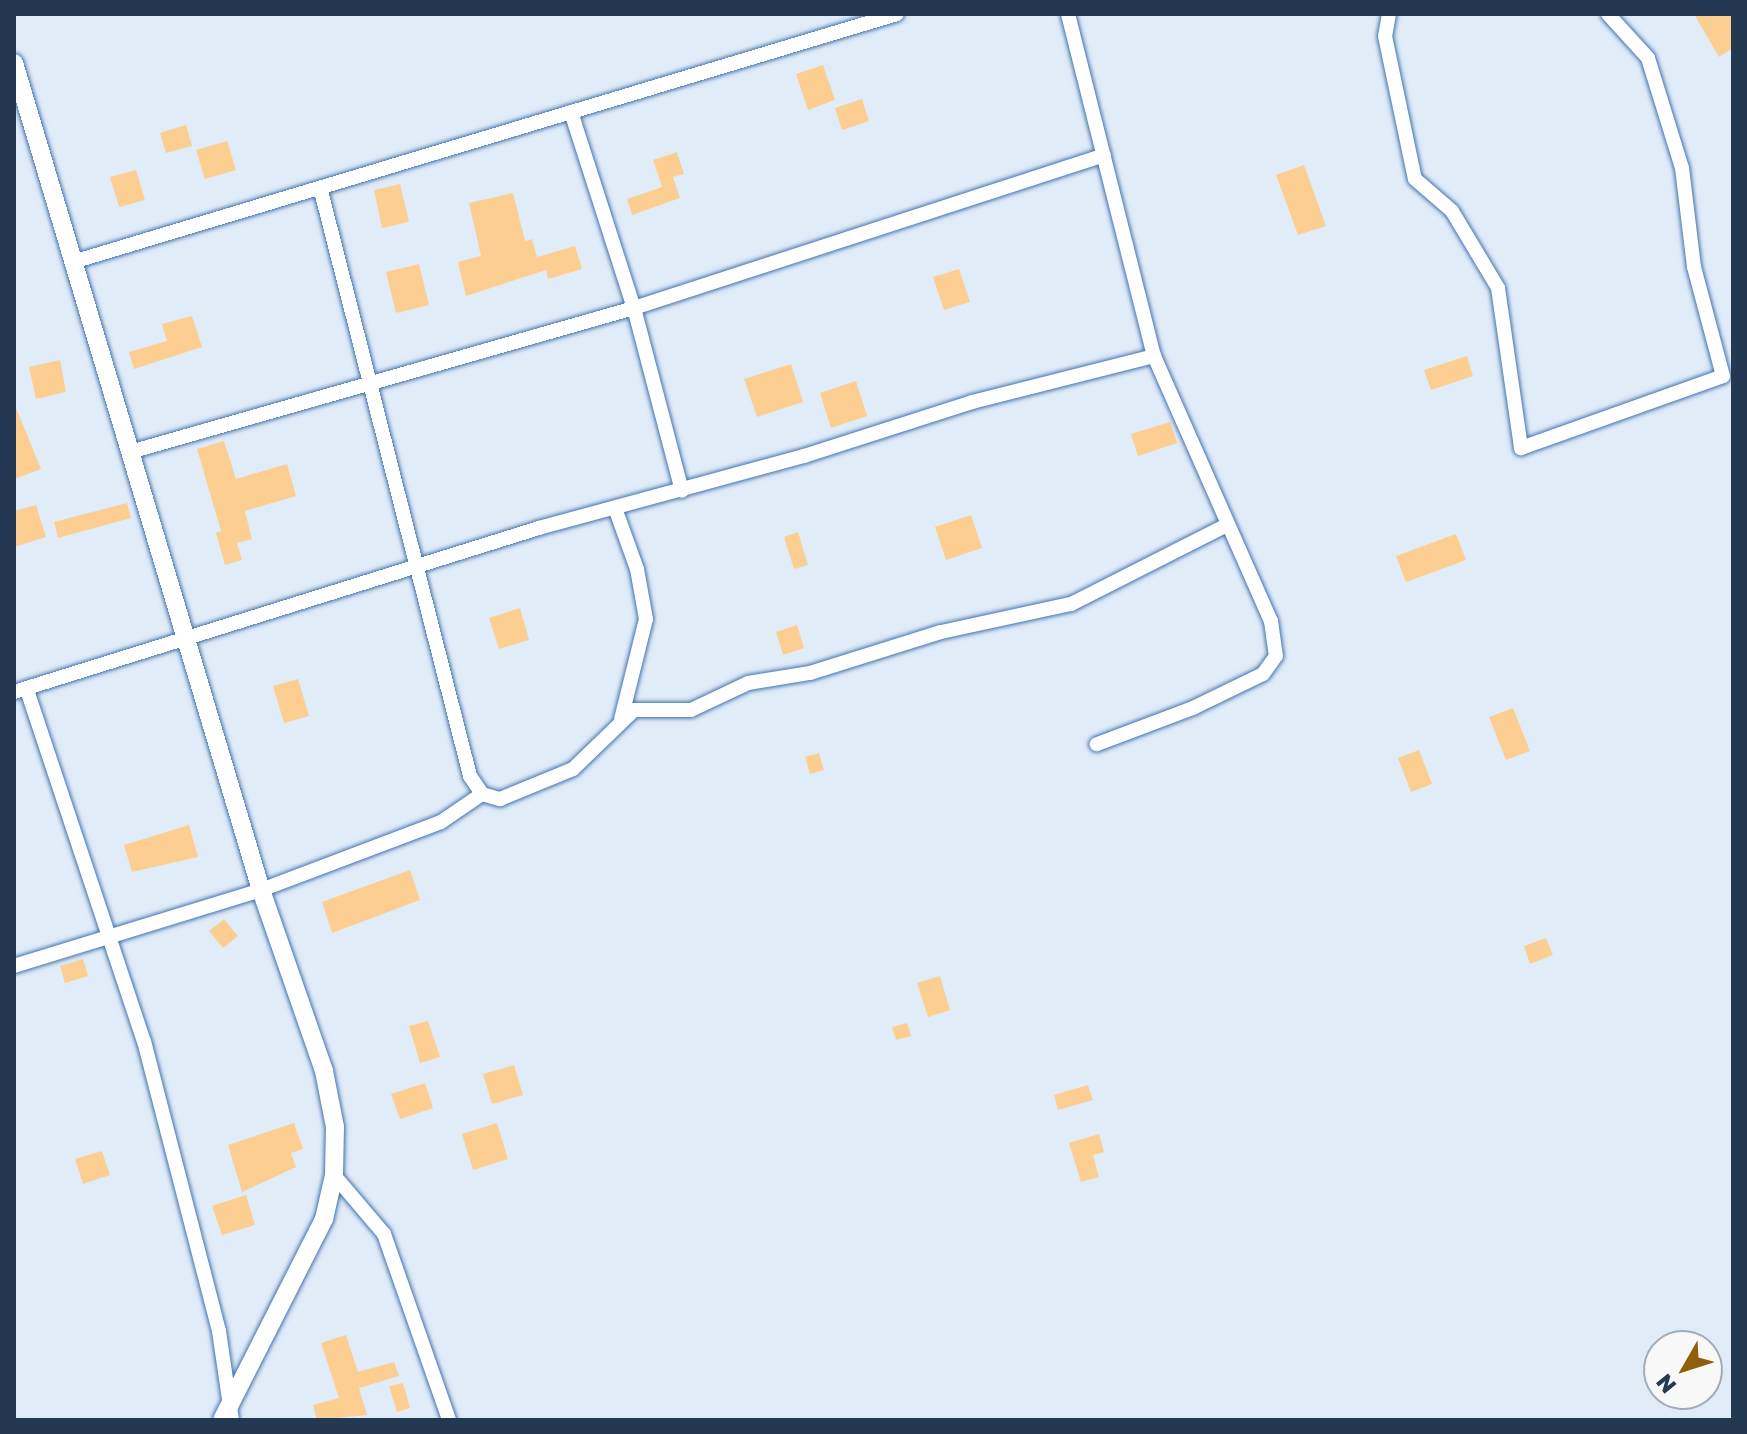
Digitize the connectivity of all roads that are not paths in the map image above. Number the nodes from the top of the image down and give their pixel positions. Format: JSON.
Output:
{"nodes":[{"id":1,"x":897,"y":14,"type":"edge"},
{"id":2,"x":1068,"y":14,"type":"edge"},
{"id":3,"x":1389,"y":14,"type":"edge"},
{"id":4,"x":1608,"y":14,"type":"edge"},
{"id":5,"x":14,"y":63,"type":"edge"},
{"id":6,"x":571,"y":112,"type":"junction"},
{"id":7,"x":1104,"y":155,"type":"junction"},
{"id":8,"x":321,"y":191,"type":"junction"},
{"id":9,"x":76,"y":261,"type":"junction"},
{"id":10,"x":634,"y":308,"type":"junction"},
{"id":11,"x":1154,"y":356,"type":"junction"},
{"id":12,"x":370,"y":386,"type":"junction"},
{"id":13,"x":130,"y":452,"type":"junction"},
{"id":14,"x":682,"y":491,"type":"junction"},
{"id":15,"x":615,"y":508,"type":"junction"},
{"id":16,"x":1227,"y":525,"type":"junction"},
{"id":17,"x":416,"y":567,"type":"junction"},
{"id":18,"x":187,"y":638,"type":"junction"},
{"id":19,"x":21,"y":691,"type":"edge"},
{"id":20,"x":621,"y":719,"type":"junction"},
{"id":21,"x":1097,"y":744,"type":"dead end"},
{"id":22,"x":482,"y":794,"type":"junction"},
{"id":23,"x":261,"y":890,"type":"junction"},
{"id":24,"x":109,"y":938,"type":"junction"},
{"id":25,"x":14,"y":966,"type":"edge"},
{"id":26,"x":334,"y":1175,"type":"junction"},
{"id":27,"x":227,"y":1416,"type":"edge"},
{"id":28,"x":449,"y":1420,"type":"edge"}],
"edges":[{"from":1,"to":6,"type":"street"},
{"from":2,"to":7,"type":"street"},
{"from":3,"to":4,"type":"street"},
{"from":5,"to":9,"type":"street"},
{"from":6,"to":8,"type":"street"},
{"from":6,"to":10,"type":"street"},
{"from":7,"to":10,"type":"street"},
{"from":7,"to":11,"type":"street"},
{"from":8,"to":9,"type":"street"},
{"from":8,"to":12,"type":"street"},
{"from":9,"to":13,"type":"street"},
{"from":10,"to":12,"type":"street"},
{"from":10,"to":14,"type":"street"},
{"from":11,"to":14,"type":"street"},
{"from":11,"to":16,"type":"street"},
{"from":12,"to":13,"type":"street"},
{"from":12,"to":17,"type":"street"},
{"from":13,"to":18,"type":"street"},
{"from":14,"to":15,"type":"street"},
{"from":15,"to":17,"type":"street"},
{"from":15,"to":20,"type":"street"},
{"from":16,"to":20,"type":"street"},
{"from":16,"to":21,"type":"street"},
{"from":17,"to":18,"type":"street"},
{"from":17,"to":22,"type":"street"},
{"from":18,"to":19,"type":"street"},
{"from":18,"to":23,"type":"street"},
{"from":19,"to":24,"type":"street"},
{"from":20,"to":22,"type":"street"},
{"from":22,"to":23,"type":"street"},
{"from":23,"to":24,"type":"street"},
{"from":23,"to":26,"type":"street"},
{"from":24,"to":25,"type":"street"},
{"from":24,"to":27,"type":"street"},
{"from":26,"to":27,"type":"street"},
{"from":26,"to":28,"type":"street"}]}
